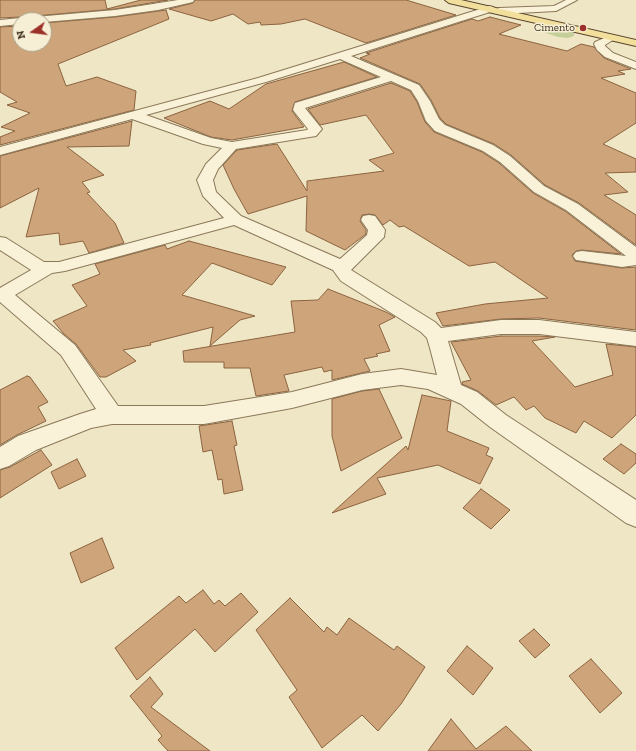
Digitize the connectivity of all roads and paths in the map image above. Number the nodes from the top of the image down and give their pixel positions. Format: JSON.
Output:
{"nodes":[{"id":1,"x":190,"y":0,"type":"edge"},
{"id":2,"x":449,"y":0,"type":"edge"},
{"id":3,"x":573,"y":0,"type":"edge"},
{"id":4,"x":556,"y":8,"type":"junction"},
{"id":5,"x":494,"y":10,"type":"junction"},
{"id":6,"x":52,"y":19,"type":"edge"},
{"id":7,"x":12,"y":22,"type":"edge"},
{"id":8,"x":0,"y":23,"type":"edge"},
{"id":9,"x":574,"y":29,"type":"junction"},
{"id":10,"x":611,"y":38,"type":"junction"},
{"id":11,"x":636,"y":43,"type":"edge"},
{"id":12,"x":340,"y":55,"type":"junction"},
{"id":13,"x":636,"y":66,"type":"edge"},
{"id":14,"x":393,"y":77,"type":"junction"},
{"id":15,"x":136,"y":116,"type":"junction"},
{"id":16,"x":232,"y":146,"type":"junction"},
{"id":17,"x":0,"y":151,"type":"edge"},
{"id":18,"x":235,"y":220,"type":"junction"},
{"id":19,"x":369,"y":220,"type":"dead end"},
{"id":20,"x":0,"y":242,"type":"edge"},
{"id":21,"x":636,"y":255,"type":"edge"},
{"id":22,"x":582,"y":256,"type":"dead end"},
{"id":23,"x":636,"y":260,"type":"edge"},
{"id":24,"x":49,"y":267,"type":"junction"},
{"id":25,"x":342,"y":267,"type":"junction"},
{"id":26,"x":1,"y":296,"type":"edge"},
{"id":27,"x":436,"y":336,"type":"junction"},
{"id":28,"x":636,"y":339,"type":"edge"},
{"id":29,"x":451,"y":389,"type":"junction"},
{"id":30,"x":112,"y":415,"type":"junction"},
{"id":31,"x":0,"y":459,"type":"edge"},
{"id":32,"x":636,"y":515,"type":"edge"}],
"edges":[{"from":1,"to":6,"type":"street"},
{"from":2,"to":5,"type":"main road"},
{"from":3,"to":4,"type":"street"},
{"from":4,"to":5,"type":"street"},
{"from":4,"to":9,"type":"street"},
{"from":5,"to":9,"type":"main road"},
{"from":5,"to":12,"type":"street"},
{"from":7,"to":8,"type":"street"},
{"from":9,"to":10,"type":"main road"},
{"from":10,"to":11,"type":"main road"},
{"from":10,"to":13,"type":"street"},
{"from":12,"to":14,"type":"street"},
{"from":12,"to":15,"type":"street"},
{"from":14,"to":16,"type":"street"},
{"from":14,"to":21,"type":"street"},
{"from":15,"to":16,"type":"street"},
{"from":15,"to":17,"type":"street"},
{"from":16,"to":18,"type":"street"},
{"from":18,"to":24,"type":"street"},
{"from":18,"to":25,"type":"street"},
{"from":19,"to":25,"type":"street"},
{"from":20,"to":24,"type":"street"},
{"from":22,"to":23,"type":"street"},
{"from":24,"to":26,"type":"street"},
{"from":25,"to":27,"type":"street"},
{"from":26,"to":30,"type":"street"},
{"from":27,"to":28,"type":"street"},
{"from":27,"to":29,"type":"street"},
{"from":29,"to":30,"type":"street"},
{"from":29,"to":32,"type":"street"},
{"from":30,"to":31,"type":"street"}]}
